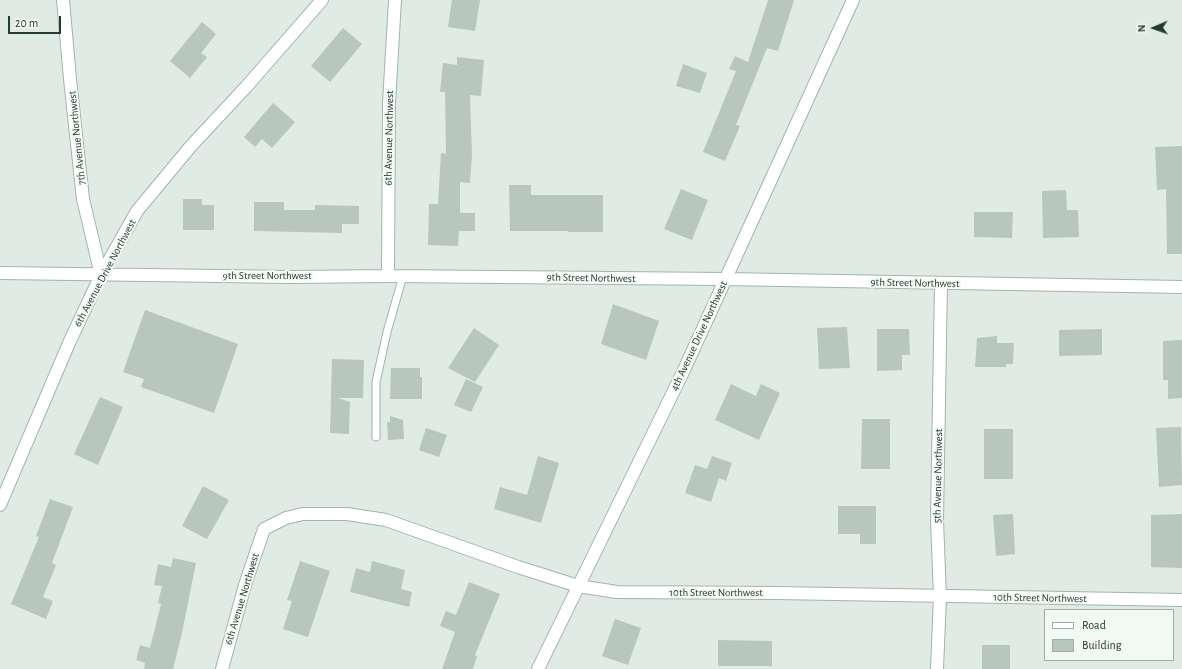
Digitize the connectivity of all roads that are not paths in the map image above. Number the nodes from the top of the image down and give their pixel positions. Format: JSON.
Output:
{"nodes":[{"id":1,"x":64,"y":0,"type":"edge"},
{"id":2,"x":322,"y":0,"type":"edge"},
{"id":3,"x":395,"y":0,"type":"edge"},
{"id":4,"x":853,"y":0,"type":"edge"},
{"id":5,"x":0,"y":273,"type":"edge"},
{"id":6,"x":102,"y":274,"type":"junction"},
{"id":7,"x":388,"y":276,"type":"junction"},
{"id":8,"x":403,"y":276,"type":"junction"},
{"id":9,"x":725,"y":279,"type":"junction"},
{"id":10,"x":941,"y":284,"type":"junction"},
{"id":11,"x":1182,"y":287,"type":"edge"},
{"id":12,"x":376,"y":437,"type":"dead end"},
{"id":13,"x":0,"y":505,"type":"edge"},
{"id":14,"x":264,"y":529,"type":"joint"},
{"id":15,"x":578,"y":586,"type":"junction"},
{"id":16,"x":940,"y":597,"type":"junction"},
{"id":17,"x":1182,"y":600,"type":"edge"},
{"id":18,"x":222,"y":669,"type":"edge"},
{"id":19,"x":538,"y":669,"type":"edge"},
{"id":20,"x":937,"y":669,"type":"edge"}],
"edges":[{"from":1,"to":6,"type":"street","name":"7th Avenue Northwest"},
{"from":2,"to":6,"type":"street","name":"6th Avenue Drive Northwest"},
{"from":3,"to":7,"type":"street","name":"6th Avenue Northwest"},
{"from":4,"to":9,"type":"street","name":"4th Avenue Drive Northwest"},
{"from":5,"to":6,"type":"street","name":"9th Street Northwest"},
{"from":6,"to":7,"type":"street","name":"9th Street Northwest"},
{"from":6,"to":13,"type":"street","name":"6th Avenue Drive Northwest"},
{"from":7,"to":8,"type":"street","name":"9th Street Northwest"},
{"from":8,"to":9,"type":"street","name":"9th Street Northwest"},
{"from":8,"to":12,"type":"lane"},
{"from":9,"to":10,"type":"street","name":"9th Street Northwest"},
{"from":9,"to":15,"type":"street","name":"4th Avenue Drive Northwest"},
{"from":10,"to":11,"type":"street","name":"9th Street Northwest"},
{"from":10,"to":16,"type":"street","name":"5th Avenue Northwest"},
{"from":14,"to":15,"type":"street","name":"10th Street Northwest"},
{"from":14,"to":18,"type":"street","name":"6th Avenue Northwest"},
{"from":15,"to":16,"type":"street","name":"10th Street Northwest"},
{"from":15,"to":19,"type":"street","name":"4th Avenue Drive Northwest"},
{"from":16,"to":17,"type":"street","name":"10th Street Northwest"},
{"from":16,"to":20,"type":"street","name":"5th Avenue Northwest"}]}
